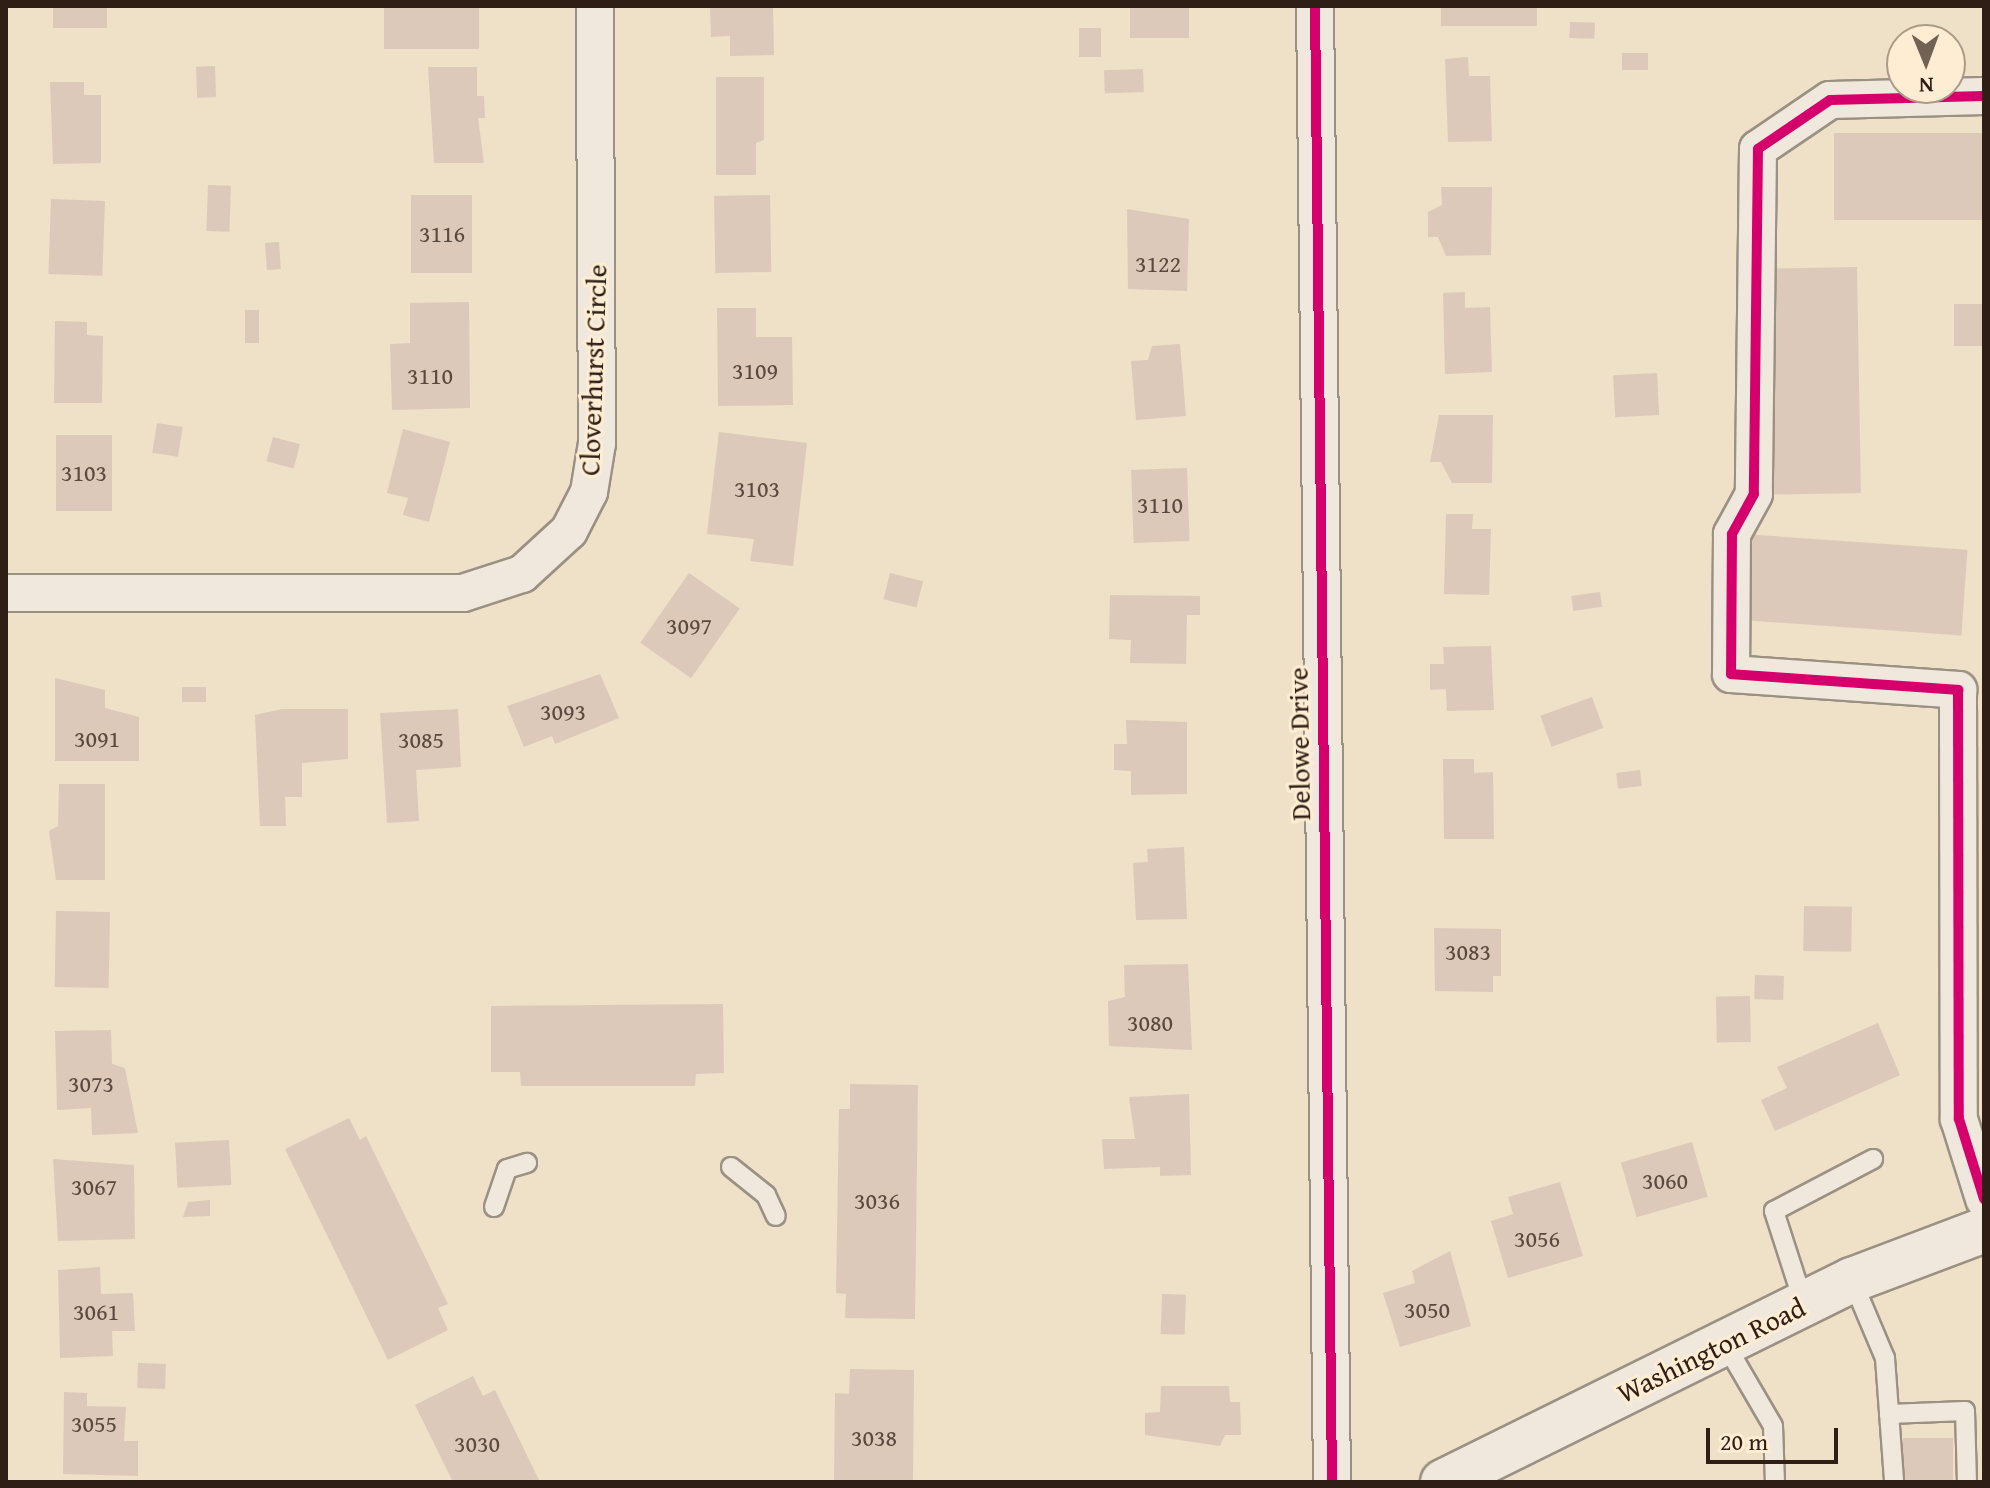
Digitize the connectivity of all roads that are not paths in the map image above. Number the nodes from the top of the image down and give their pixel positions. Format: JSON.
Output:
{"nodes":[{"id":1,"x":595,"y":6,"type":"edge"},
{"id":2,"x":1315,"y":6,"type":"edge"},
{"id":3,"x":1984,"y":96,"type":"edge"},
{"id":4,"x":6,"y":593,"type":"edge"},
{"id":5,"x":1873,"y":1159,"type":"dead end"},
{"id":6,"x":527,"y":1163,"type":"dead end"},
{"id":7,"x":731,"y":1167,"type":"dead end"},
{"id":8,"x":1984,"y":1199,"type":"edge"},
{"id":9,"x":494,"y":1207,"type":"dead end"},
{"id":10,"x":776,"y":1216,"type":"dead end"},
{"id":11,"x":1984,"y":1230,"type":"edge"},
{"id":12,"x":1852,"y":1280,"type":"junction"},
{"id":13,"x":1804,"y":1304,"type":"junction"},
{"id":14,"x":1724,"y":1342,"type":"junction"},
{"id":15,"x":1889,"y":1414,"type":"junction"},
{"id":16,"x":1332,"y":1482,"type":"edge"},
{"id":17,"x":1443,"y":1482,"type":"edge"},
{"id":18,"x":1775,"y":1482,"type":"edge"},
{"id":19,"x":1894,"y":1482,"type":"edge"},
{"id":20,"x":1967,"y":1482,"type":"edge"}],
"edges":[{"from":1,"to":4,"type":"street","name":"Cloverhurst Circle"},
{"from":2,"to":16,"type":"street","name":"Delowe Drive"},
{"from":3,"to":8,"type":"street"},
{"from":5,"to":13,"type":"lane"},
{"from":6,"to":9,"type":"lane"},
{"from":7,"to":10,"type":"lane"},
{"from":11,"to":12,"type":"street","name":"Washington Road"},
{"from":12,"to":13,"type":"street","name":"Washington Road"},
{"from":12,"to":15,"type":"lane"},
{"from":13,"to":14,"type":"street","name":"Washington Road"},
{"from":14,"to":17,"type":"street","name":"Washington Road"},
{"from":14,"to":18,"type":"lane"},
{"from":15,"to":19,"type":"lane"},
{"from":15,"to":20,"type":"lane"}]}
